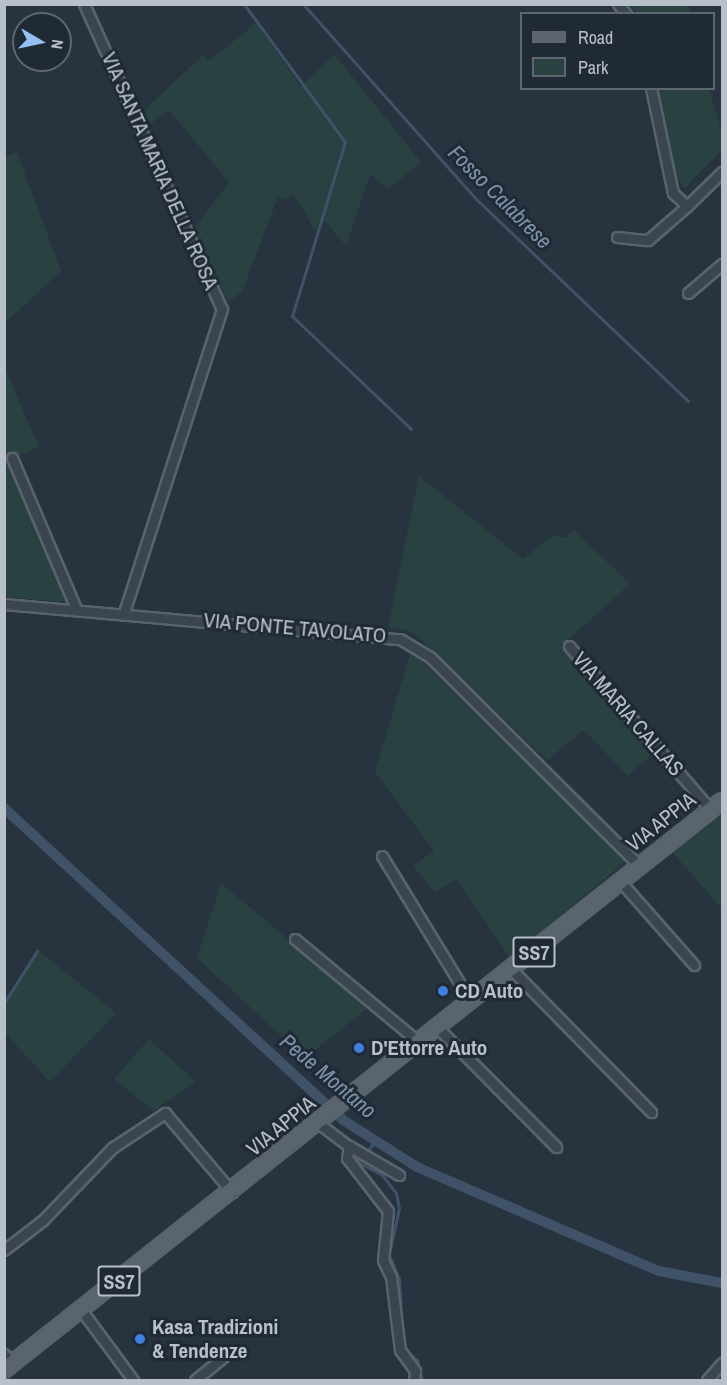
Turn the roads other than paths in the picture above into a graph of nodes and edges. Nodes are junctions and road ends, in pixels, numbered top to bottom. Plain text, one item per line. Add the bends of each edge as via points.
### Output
1 (84, 4) edge
2 (651, 90) edge
3 (723, 172) edge
4 (687, 206) junction
5 (618, 237) dead end
6 (723, 264) edge
7 (687, 293) dead end
8 (12, 458) dead end
9 (4, 604) edge
10 (76, 609) junction
11 (124, 613) junction
12 (570, 646) dead end
13 (723, 801) edge
14 (711, 810) junction
15 (382, 856) dead end
16 (639, 866) junction
17 (620, 881) junction
18 (295, 939) dead end
19 (694, 965) dead end
20 (512, 970) junction
21 (471, 1002) junction
22 (438, 1028) junction
23 (420, 1042) junction
24 (651, 1112) dead end
25 (319, 1122) junction
26 (349, 1146) junction
27 (556, 1147) dead end
28 (399, 1175) dead end
29 (232, 1192) junction
30 (4, 1250) edge
31 (82, 1311) junction
32 (223, 1357) dead end
33 (7, 1363) edge
34 (723, 1364) edge
35 (133, 1380) edge
36 (195, 1380) edge
37 (414, 1380) edge
38 (707, 1380) edge

1 - 11 street, VIA SANTA MARIA DELLA ROSA via 222,309
2 - 4 street via 666,175
3 - 4 street
4 - 5 street via 648,240
6 - 7 street
8 - 10 street
9 - 10 street, VIA PONTE TAVOLATO
10 - 11 street, VIA PONTE TAVOLATO
11 - 16 street, VIA PONTE TAVOLATO via 400,639 430,657
12 - 14 street, VIA MARIA CALLAS
13 - 14 main road, VIA APPIA / SS7
14 - 16 main road, VIA APPIA / SS7
15 - 21 street
16 - 17 main road, VIA APPIA / SS7
17 - 19 street
17 - 20 main road, VIA APPIA / SS7
18 - 23 street
20 - 21 main road, VIA APPIA / SS7
20 - 24 street
21 - 22 main road, VIA APPIA / SS7
22 - 23 main road, VIA APPIA / SS7
22 - 27 street
23 - 25 main road, VIA APPIA / SS7
25 - 26 street
25 - 29 main road, VIA APPIA / SS7
26 - 28 street
26 - 37 street via 347,1158 388,1211 383,1260 391,1277 400,1350
29 - 30 street via 165,1113 112,1149 43,1220
29 - 31 main road, VIA APPIA / SS7
31 - 33 main road, VIA APPIA / SS7
31 - 35 street
32 - 36 street
34 - 38 street

